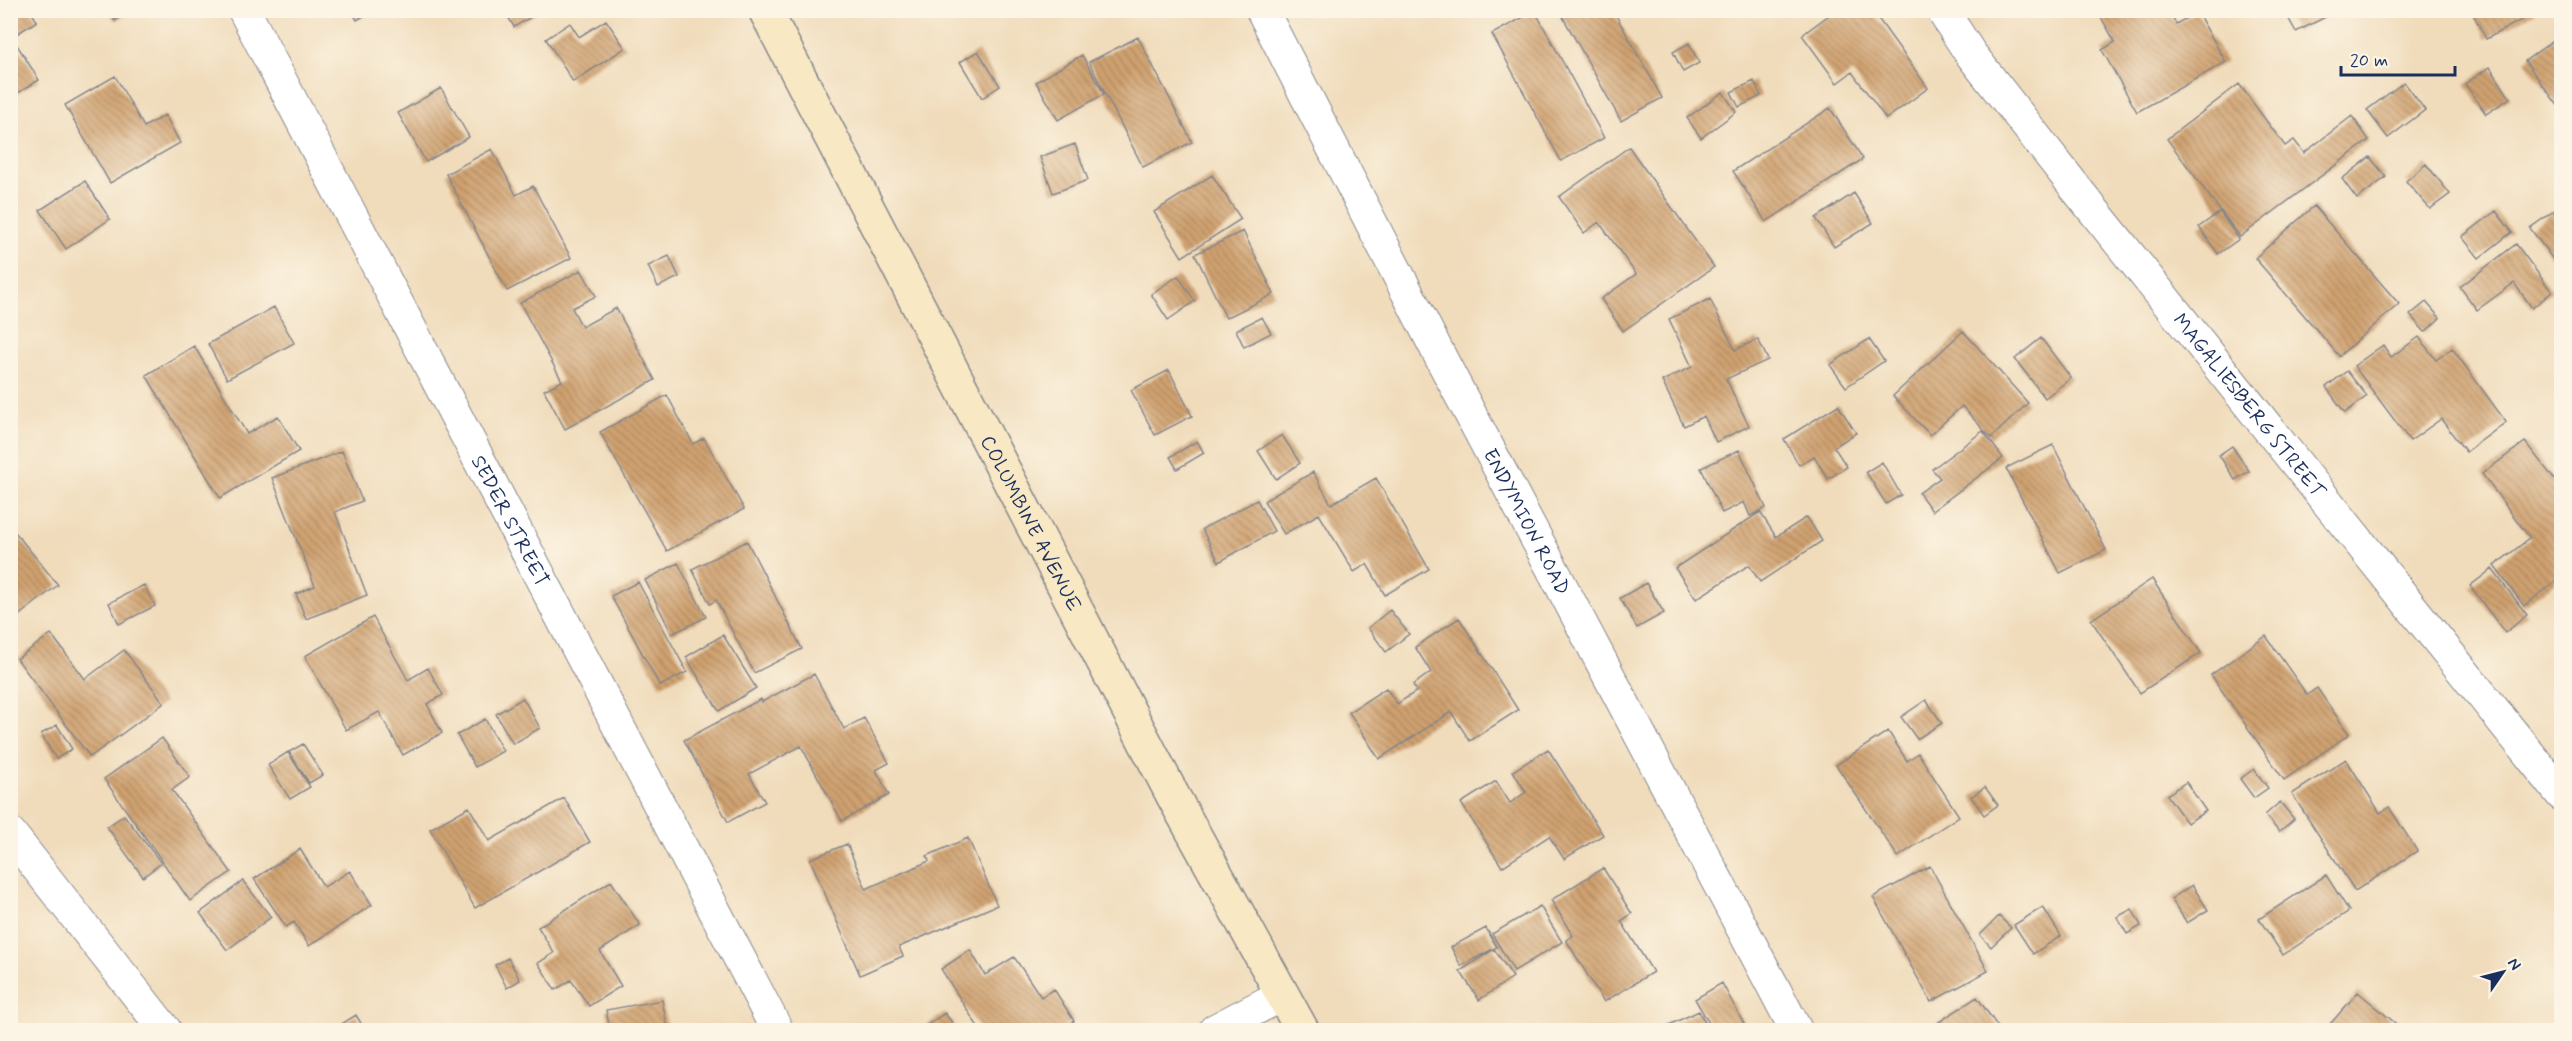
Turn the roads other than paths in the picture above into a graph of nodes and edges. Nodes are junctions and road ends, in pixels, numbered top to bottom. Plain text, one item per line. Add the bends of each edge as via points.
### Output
1 (244, 10) edge
2 (765, 10) edge
3 (1262, 10) edge
4 (1941, 10) edge
5 (2562, 795) edge
6 (10, 833) edge
7 (1282, 995) junction
8 (165, 1030) edge
9 (777, 1030) edge
10 (1215, 1030) edge
11 (1302, 1030) edge
12 (1796, 1030) edge

1 - 9 street, SEDER STREET
2 - 7 main road, COLUMBINE AVENUE via 1172,794
3 - 12 street, ENDYMION ROAD
4 - 5 street, MAGALIESBERG STREET via 1970,53
6 - 8 street
7 - 10 street
7 - 11 main road, COLUMBINE AVENUE

